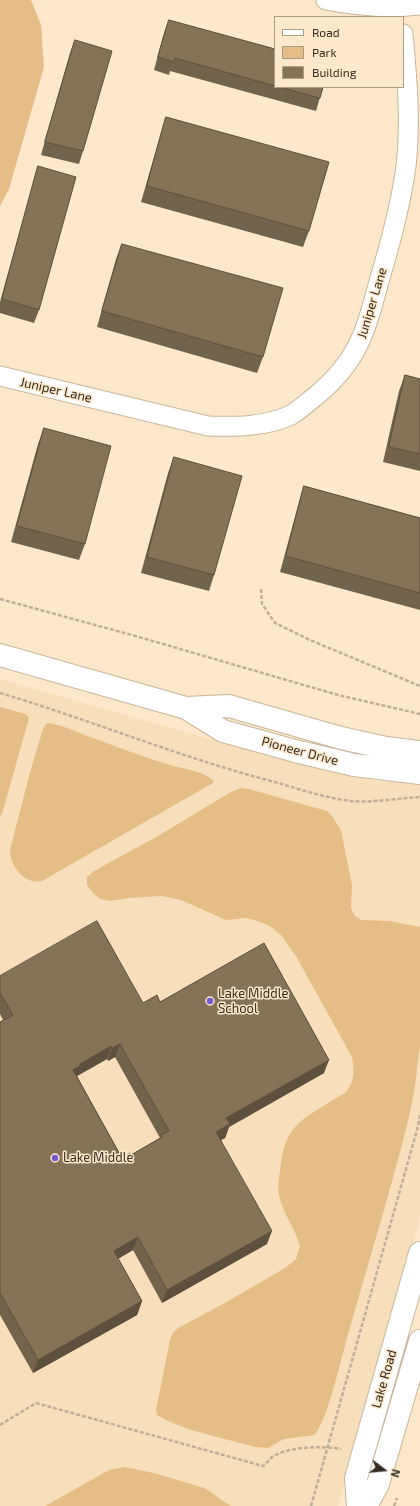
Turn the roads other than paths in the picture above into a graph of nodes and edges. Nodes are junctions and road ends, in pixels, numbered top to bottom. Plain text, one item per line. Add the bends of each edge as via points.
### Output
1 (326, 0) edge
2 (420, 5) edge
3 (401, 12) edge
4 (404, 44) edge
5 (0, 376) edge
6 (0, 655) edge
7 (186, 708) junction
8 (420, 752) edge
9 (420, 773) edge
10 (420, 1253) edge
11 (420, 1341) edge
12 (358, 1506) edge
13 (366, 1506) edge

1 - 3 street
2 - 3 street
4 - 5 street, Juniper Lane via 408,134 406,166 394,230 365,331 357,349 332,383 292,414 276,421 231,427 208,426
6 - 7 street, Pioneer Drive
7 - 8 street, Pioneer Drive via 229,706 341,738
7 - 9 street, Pioneer Drive via 223,731 354,765
10 - 12 street, Lake Road via 356,1478
11 - 13 street, Lake Road via 378,1484

